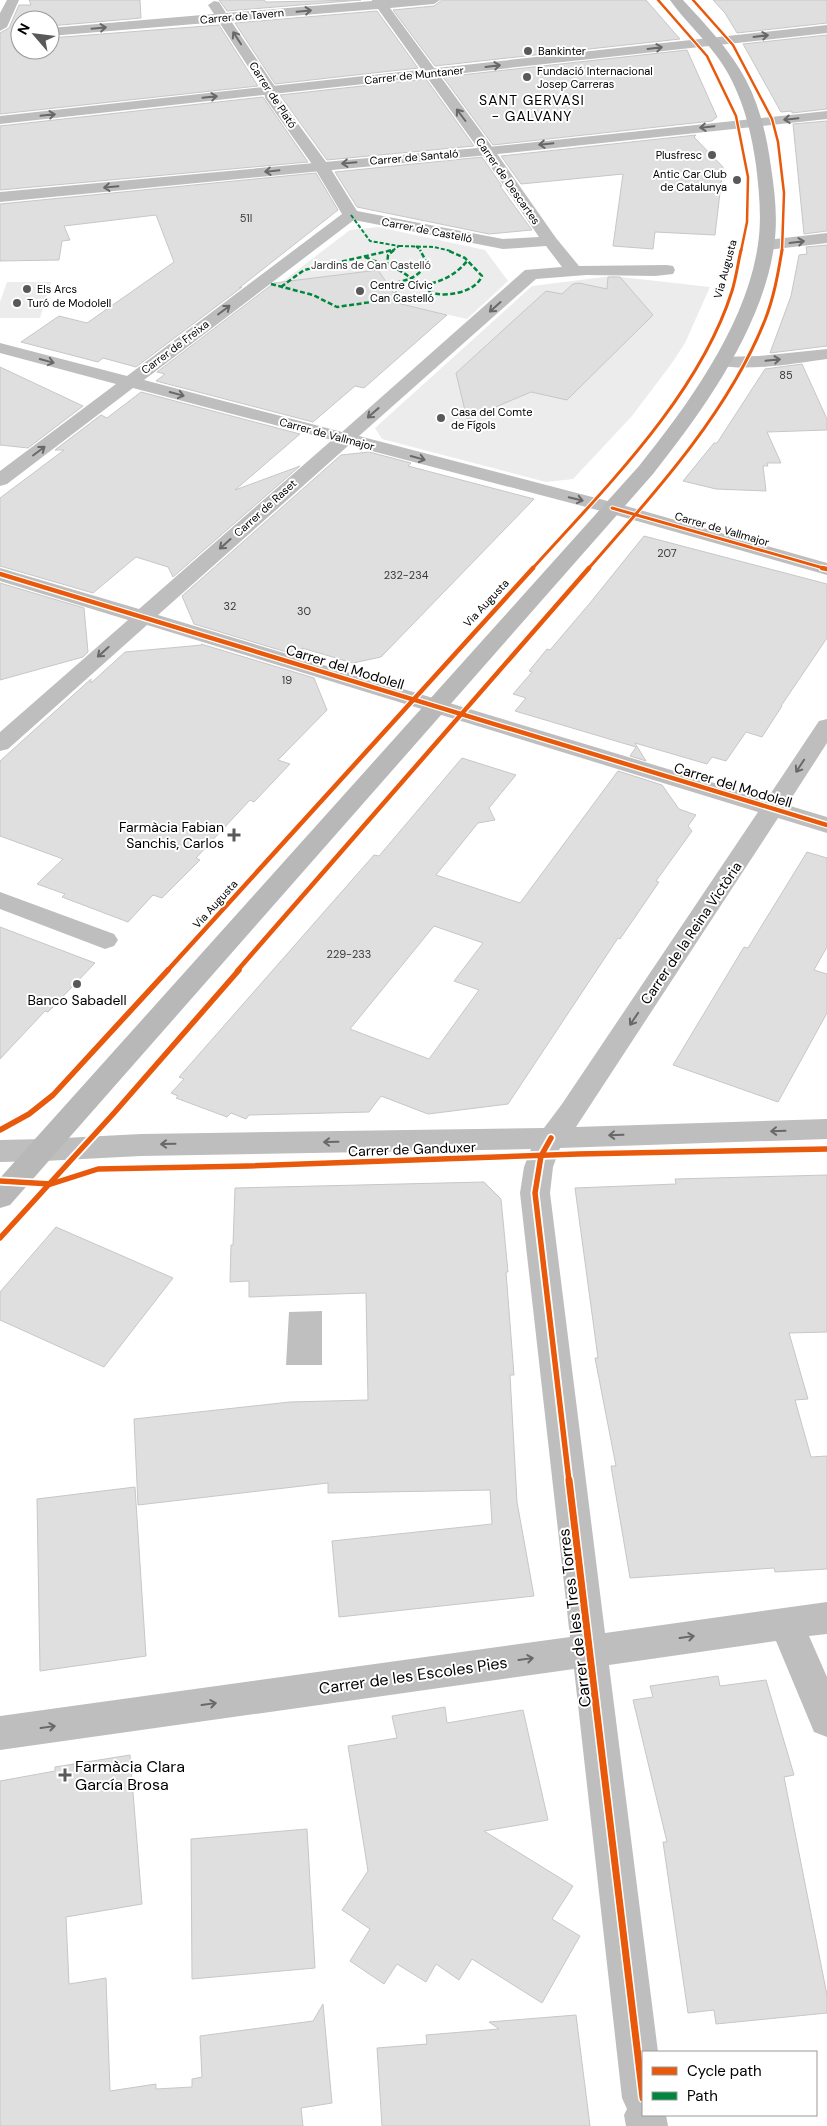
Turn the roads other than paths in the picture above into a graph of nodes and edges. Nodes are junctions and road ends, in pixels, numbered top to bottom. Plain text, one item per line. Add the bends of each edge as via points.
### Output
1 (14, 0) edge
2 (211, 0) edge
3 (434, 0) edge
4 (676, 0) edge
5 (379, 2) edge
6 (224, 18) junction
7 (827, 29) edge
8 (60, 31) edge
9 (4, 33) edge
10 (713, 42) junction
11 (430, 73) junction
12 (270, 91) junction
13 (827, 115) edge
14 (0, 120) edge
15 (756, 122) junction
16 (488, 150) junction
17 (321, 166) junction
18 (0, 198) edge
19 (351, 215) junction
20 (827, 238) edge
21 (550, 241) junction
22 (767, 245) junction
23 (517, 259) junction
24 (667, 270) dead end
25 (574, 271) junction
26 (0, 348) edge
27 (827, 354) edge
28 (724, 361) junction
29 (130, 382) junction
30 (344, 438) junction
31 (0, 480) edge
32 (612, 508) junction
33 (827, 569) edge
34 (0, 574) edge
35 (142, 617) junction
36 (435, 707) junction
37 (827, 726) edge
38 (0, 744) edge
39 (772, 808) junction
40 (827, 825) edge
41 (0, 900) edge
42 (104, 940) dead end
43 (827, 1129) edge
44 (551, 1138) junction
45 (44, 1150) junction
46 (0, 1151) edge
47 (0, 1197) edge
48 (827, 1618) edge
49 (786, 1623) junction
50 (591, 1650) junction
51 (827, 1720) edge
52 (0, 1733) edge
53 (642, 2089) edge

1 - 9 street
2 - 6 street, Carrer de Plató
3 - 5 street, Carrer de Tavern
4 - 10 main road
6 -> 5 street, Carrer de Tavern
5 - 11 street, Carrer de Descartes
8 -> 6 street, Carrer de Tavern
12 -> 6 street, Carrer de Plató
10 -> 7 street, Carrer de Muntaner
11 -> 10 street, Carrer de Muntaner
10 - 15 main road via 738,80
11 - 12 street, Carrer de Muntaner
16 -> 11 street, Carrer de Descartes
14 -> 12 street, Carrer de Muntaner
12 - 17 street, Carrer de Plató
13 -> 15 street, Carrer de Santaló
15 -> 16 street, Carrer de Santaló
15 - 22 main road via 766,183
16 -> 17 street, Carrer de Santaló
16 - 21 street, Carrer de Descartes
17 -> 18 street, Carrer de Santaló
17 - 19 street, Carrer de Plató
19 - 23 street, Carrer de Castelló
29 -> 19 street, Carrer de Freixa
22 -> 20 street
21 - 23 street
21 - 25 street, Carrer de Descartes
22 - 28 main road via 744,318
23 - 25 street
23 -> 30 street, Carrer de Raset
24 - 25 street
26 -> 29 street, Carrer de Vallmajor
28 -> 27 street
28 - 32 main road via 678,431
29 -> 30 street, Carrer de Vallmajor
31 -> 29 street, Carrer de Freixa
30 -> 32 street, Carrer de Vallmajor
30 -> 35 street, Carrer de Raset
32 - 33 street, Carrer de Vallmajor
32 - 36 main road
34 - 35 street, Carrer del Modolell
35 - 36 street, Carrer del Modolell
35 -> 38 street, Carrer de Raset
36 - 39 street, Carrer del Modolell
36 - 45 main road
37 -> 39 street, Carrer de la Reina Victòria
39 - 40 street, Carrer del Modolell
39 -> 44 street, Carrer de la Reina Victòria
41 - 42 street
43 -> 44 street, Carrer de Ganduxer
44 -> 45 street, Carrer de Ganduxer via 141,1145
44 - 50 street, Carrer de les Tres Torres via 541,1156 535,1193
45 - 46 street, Carrer de Ganduxer
45 - 47 main road
48 - 49 street, Carrer de les Escoles Pies
50 -> 49 street, Carrer de les Escoles Pies
49 - 51 street
52 -> 50 street, Carrer de les Escoles Pies
50 - 53 street, Carrer de les Tres Torres

